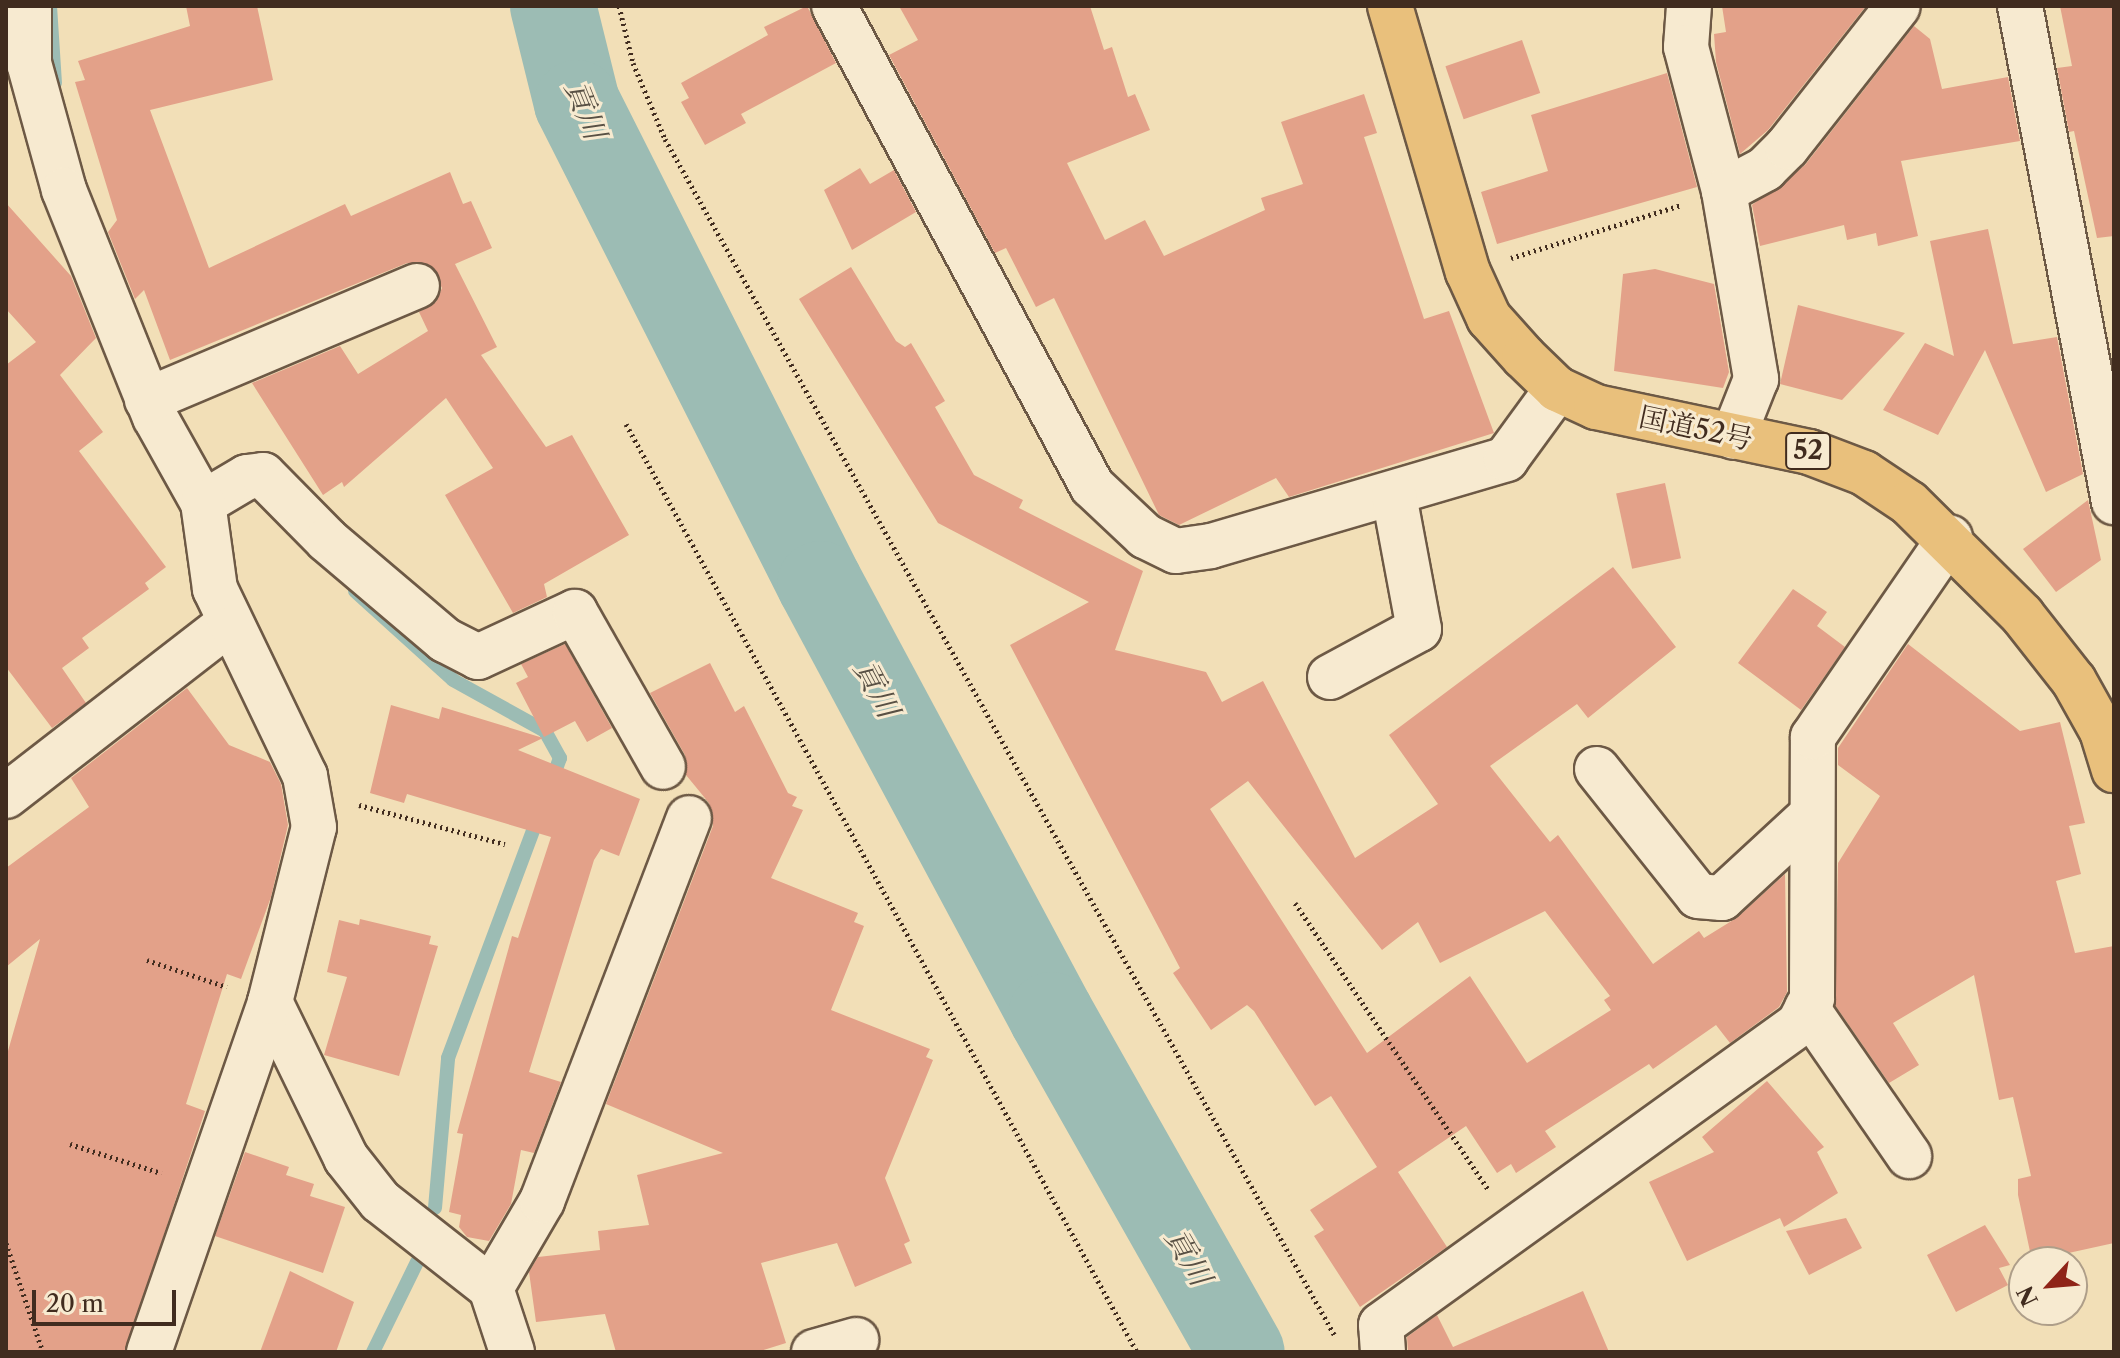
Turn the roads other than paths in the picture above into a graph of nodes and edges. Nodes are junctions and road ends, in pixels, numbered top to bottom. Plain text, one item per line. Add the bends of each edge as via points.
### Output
1 (29, 6) edge
2 (834, 6) edge
3 (1390, 6) edge
4 (1689, 6) edge
5 (1898, 6) edge
6 (2020, 6) edge
7 (1724, 191) junction
8 (417, 286) dead end
9 (1557, 389) junction
10 (159, 395) junction
11 (1733, 437) junction
12 (225, 490) junction
13 (1394, 496) junction
14 (2114, 502) edge
15 (1950, 538) junction
16 (228, 624) junction
17 (1330, 677) dead end
18 (2112, 755) edge
19 (663, 767) dead end
20 (1597, 769) dead end
21 (6, 796) edge
22 (1812, 815) junction
23 (689, 818) dead end
24 (270, 1002) junction
25 (1807, 1008) junction
26 (1909, 1156) dead end
27 (491, 1288) junction
28 (856, 1340) dead end
29 (149, 1352) edge
30 (512, 1352) edge
31 (814, 1352) edge
32 (1383, 1352) edge

1 - 10 street via 29,63 64,190
2 - 13 street via 1092,486 1145,536 1176,551 1211,546
3 - 9 highway, 国道52号 / 52 via 1468,272 1489,318
4 - 7 street via 1686,47
5 - 7 street via 1787,147 1765,169
6 - 14 street
7 - 11 street via 1756,379
8 - 10 street
9 - 11 highway, 国道52号 / 52 via 1596,407
9 - 13 street via 1506,459
10 - 12 street
11 - 15 highway, 国道52号 / 52 via 1809,452 1864,473
12 - 16 street via 215,589
12 - 19 street via 263,475 327,540 445,640 478,657 575,612
13 - 17 street via 1419,629
15 - 18 highway, 国道52号 / 52 via 2074,681
15 - 22 street via 1813,737
16 - 21 street
16 - 24 street via 308,792 314,827
20 - 22 street via 1698,896 1722,898
22 - 25 street via 1812,998
23 - 27 street via 542,1201
24 - 27 street via 346,1158 380,1201
24 - 29 street
25 - 26 street
25 - 32 street via 1799,1024 1381,1325
27 - 30 street
28 - 31 street

